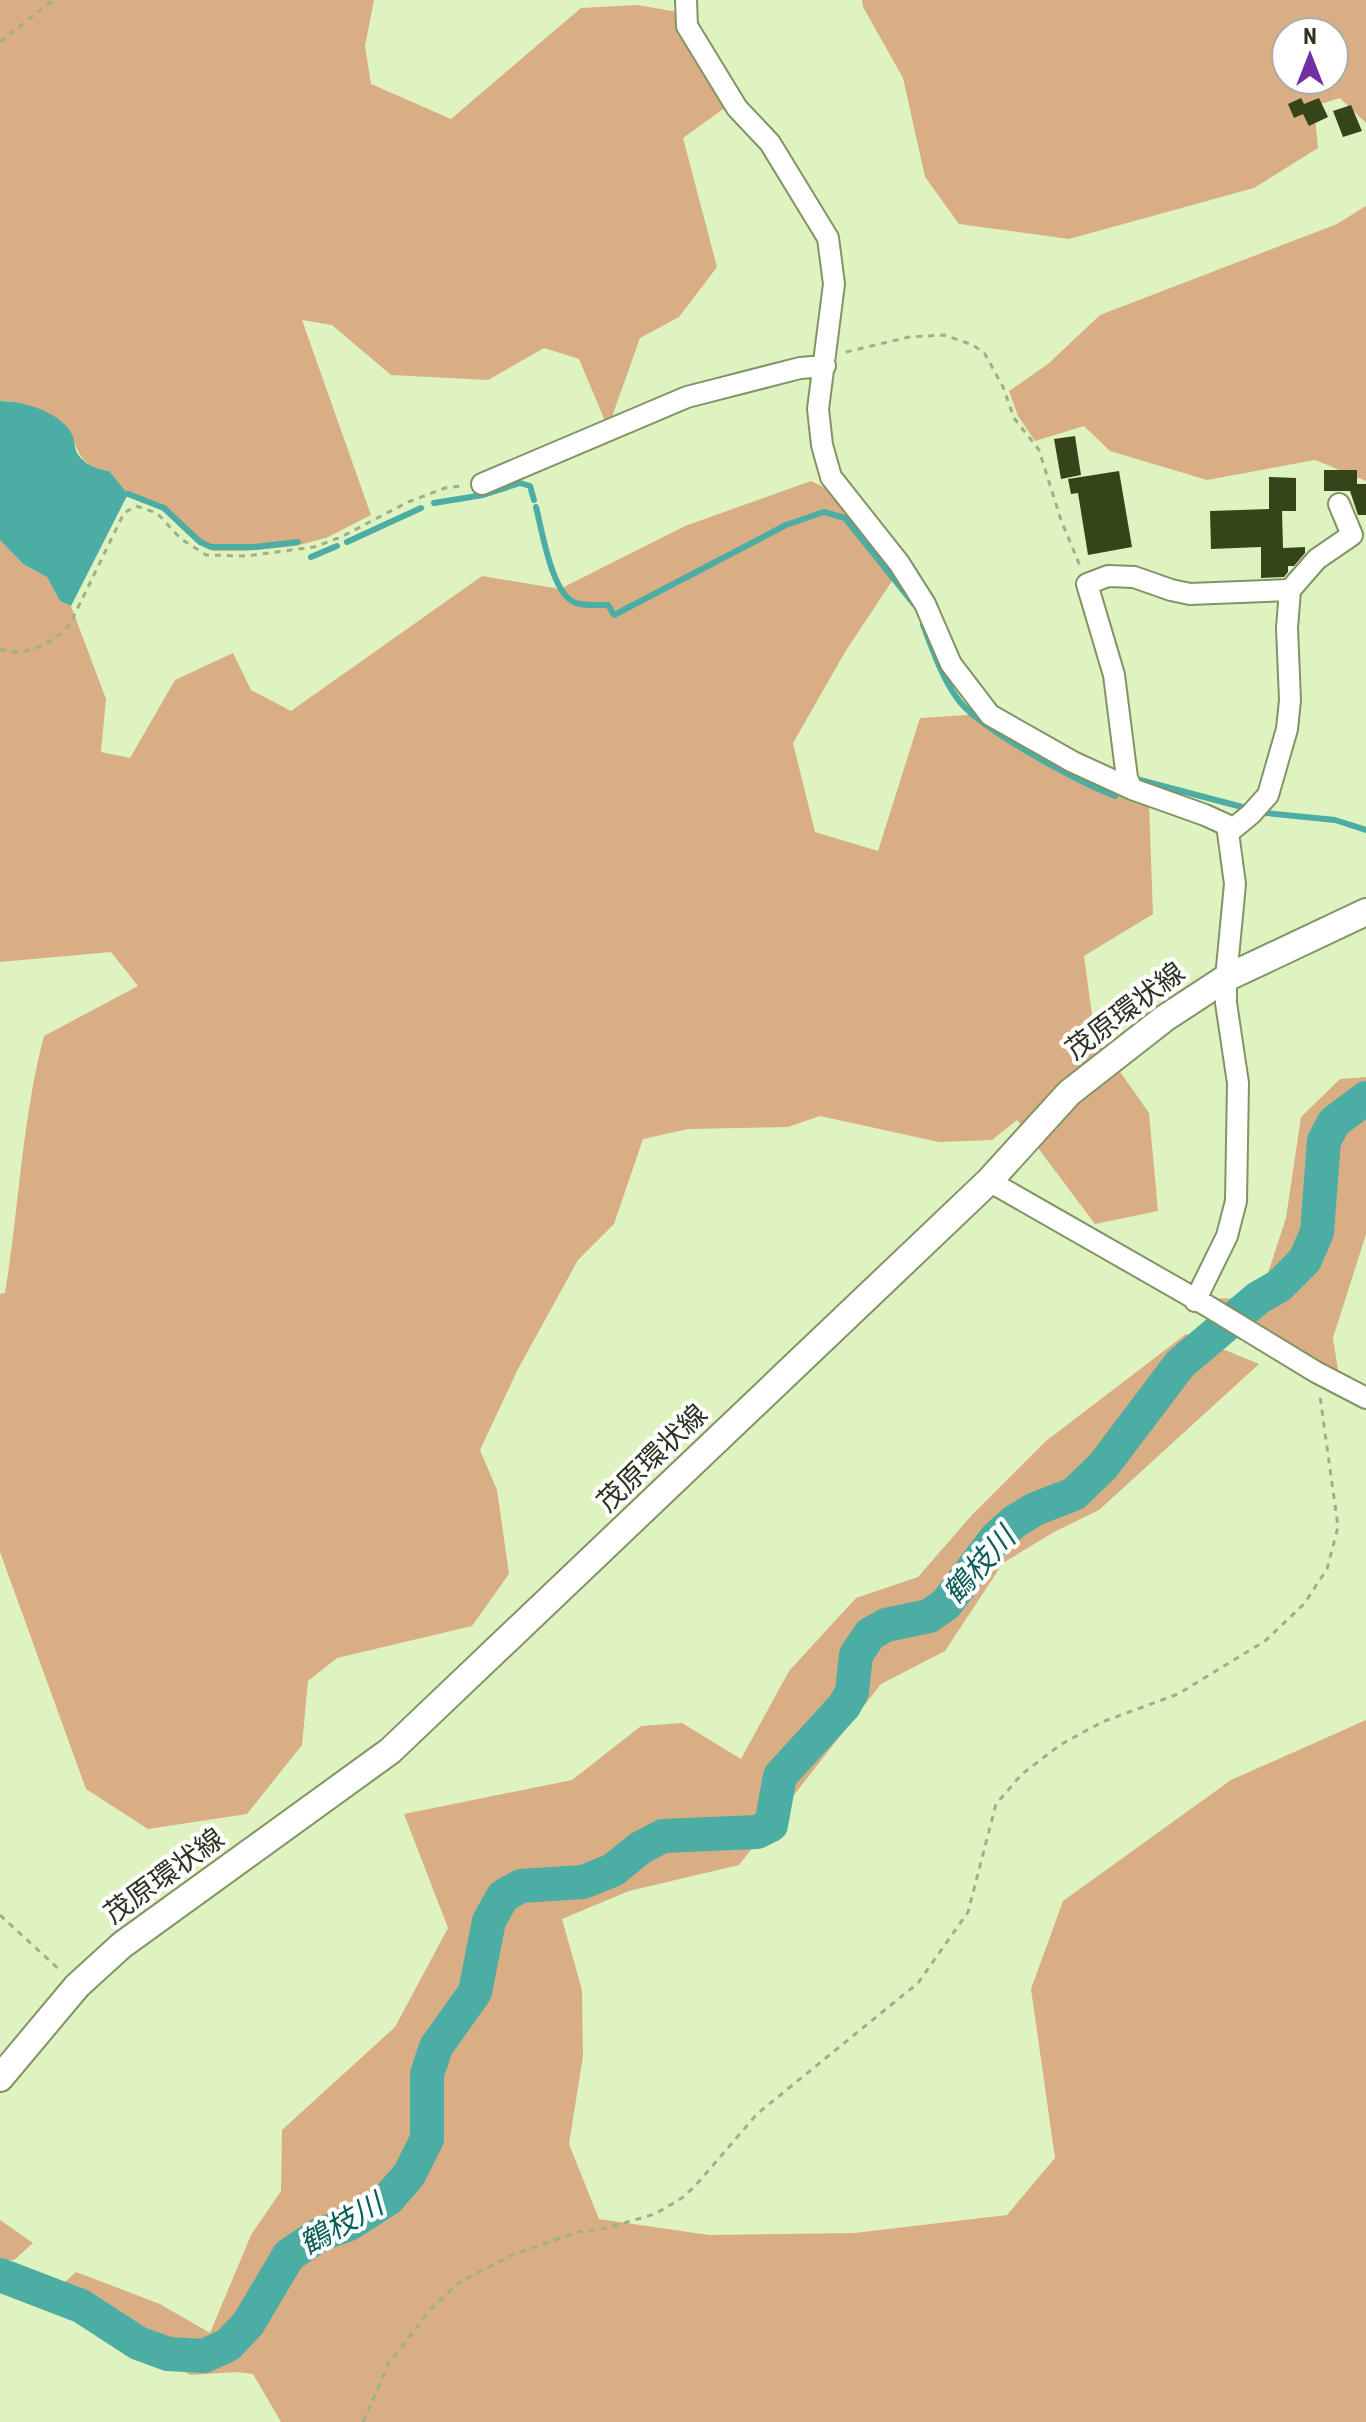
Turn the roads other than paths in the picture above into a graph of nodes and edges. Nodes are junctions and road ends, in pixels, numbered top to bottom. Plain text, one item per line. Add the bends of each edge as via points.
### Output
1 (686, 0) edge
2 (826, 359) junction
3 (482, 484) road end
4 (1339, 504) dead end
5 (1290, 590) junction
6 (1132, 789) junction
7 (1228, 833) junction
8 (1366, 912) edge
9 (1226, 978) junction
10 (989, 1181) junction
11 (1200, 1303) junction
12 (1366, 1398) edge
13 (0, 2078) edge

1 - 2 street via 687,26 737,108 770,143 828,238 834,284
2 - 3 street via 687,397
2 - 6 street via 818,409 831,477 899,563 925,604 951,664 990,715
4 - 5 street via 1352,535 1317,559
5 - 6 street via 1190,594 1134,577 1108,576 1087,584 1114,675
5 - 7 street via 1287,729 1268,795
6 - 7 street via 1227,825
7 - 9 street via 1235,884
8 - 9 main road, 茂原環状線
9 - 10 main road, 茂原環状線 via 1069,1093
9 - 11 street via 1238,1083 1236,1201
10 - 11 street
10 - 13 main road, 茂原環状線 via 390,1751 122,1945 77,1986
11 - 12 street

